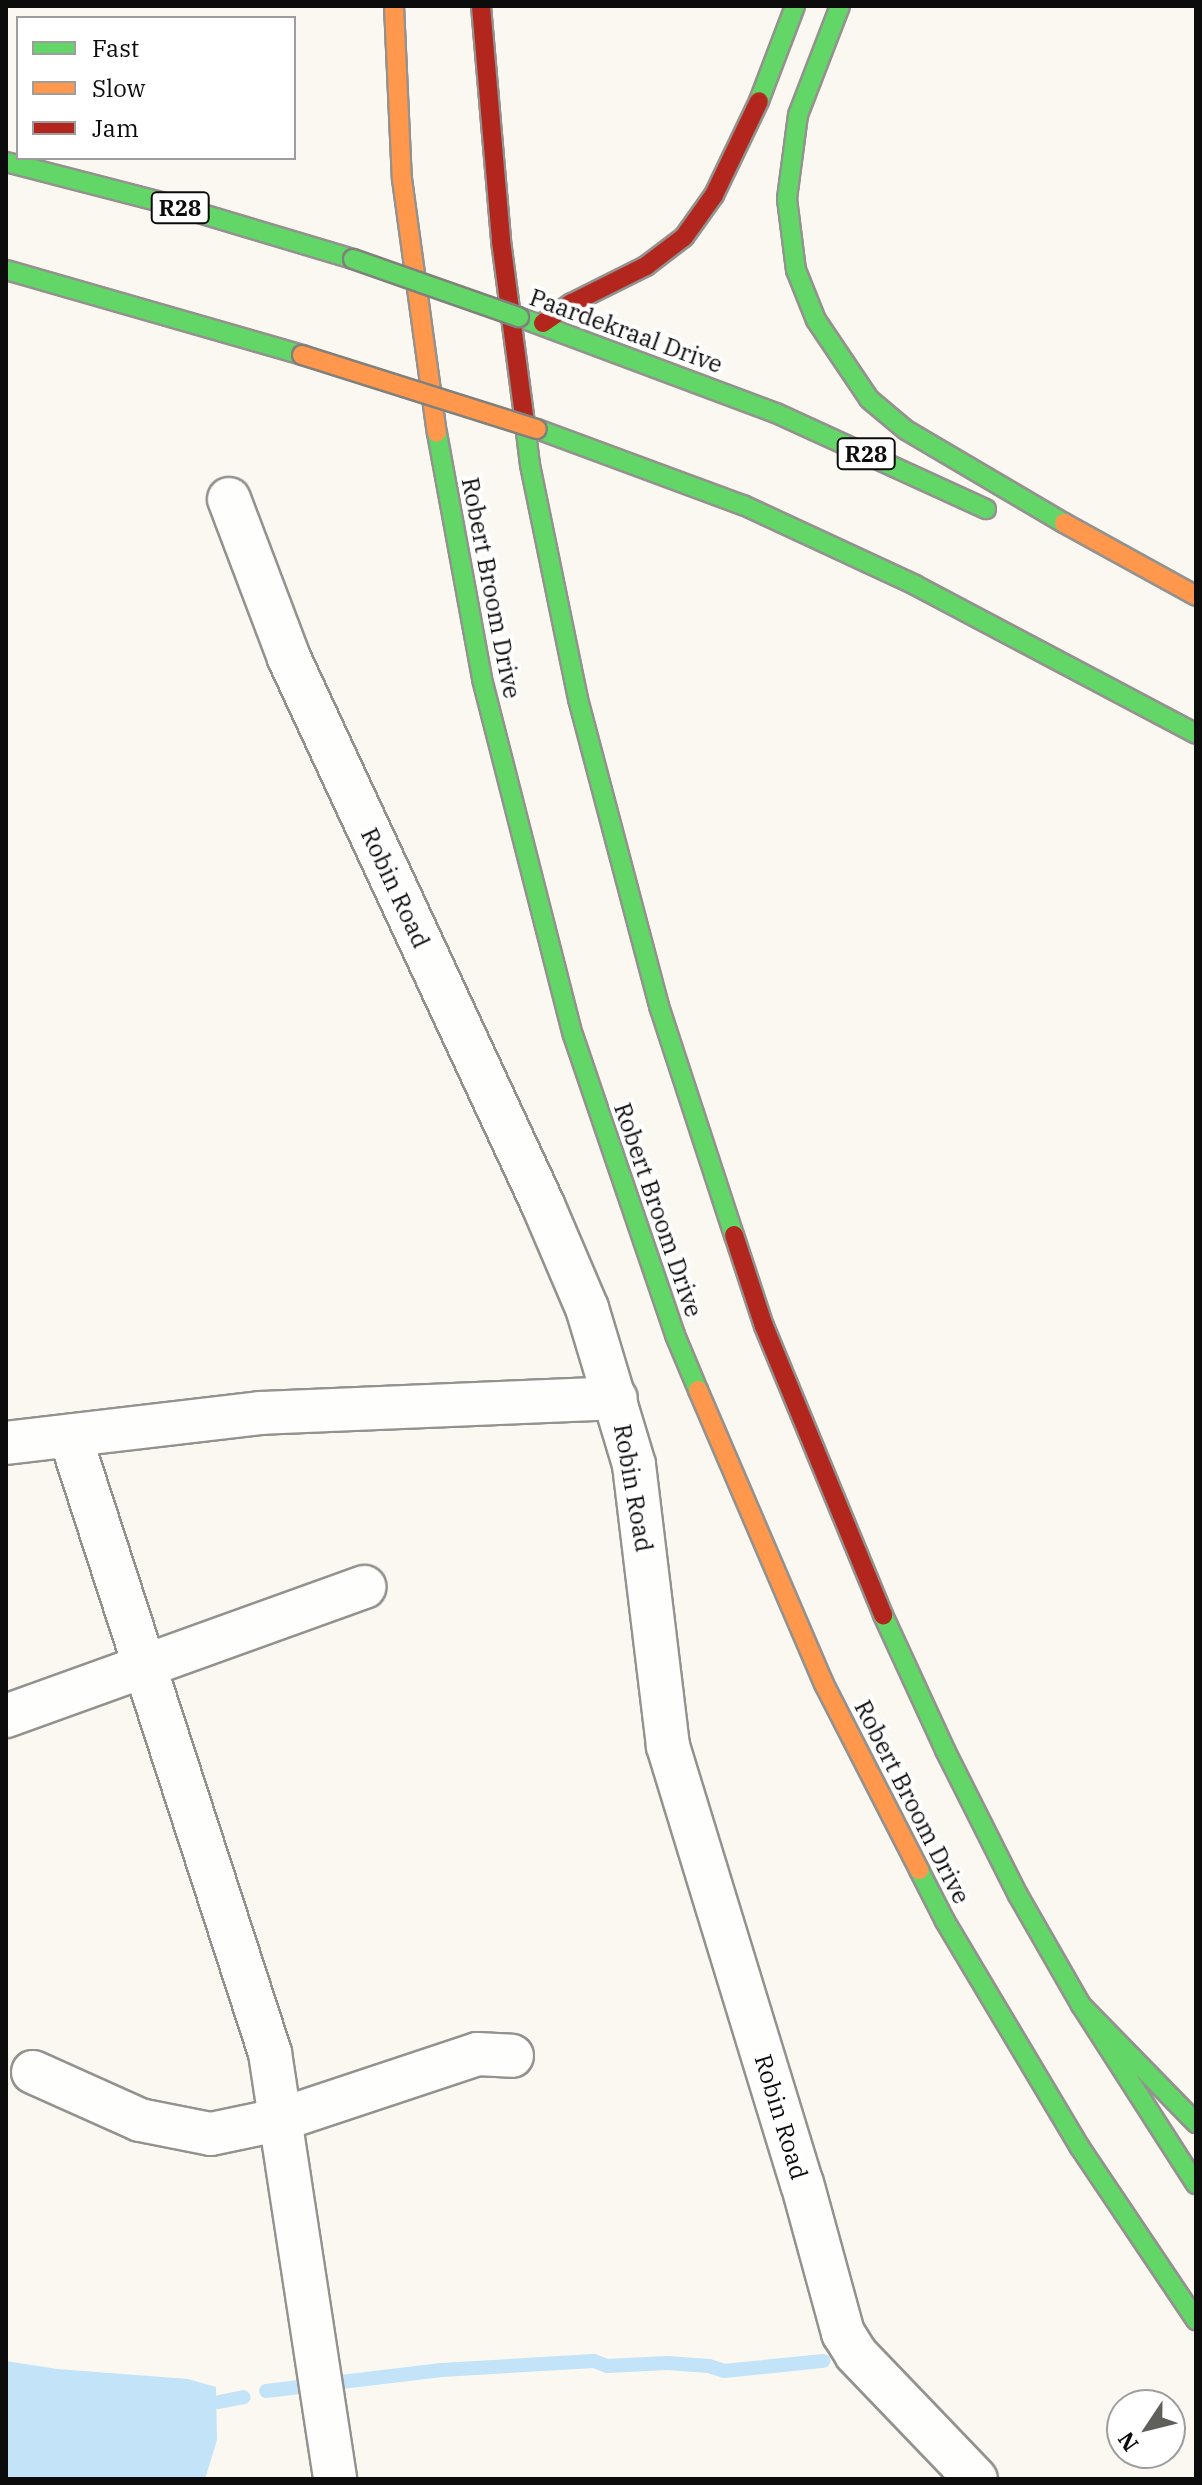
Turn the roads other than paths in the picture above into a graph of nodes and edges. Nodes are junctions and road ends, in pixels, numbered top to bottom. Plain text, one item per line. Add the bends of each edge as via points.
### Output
1 (394, 6) edge
2 (481, 6) edge
3 (795, 6) edge
4 (840, 6) edge
5 (6, 162) edge
6 (6, 270) edge
7 (543, 323) junction
8 (229, 499) dead end
9 (999, 516) dead end
10 (1196, 596) edge
11 (1196, 734) edge
12 (616, 1398) junction
13 (70, 1436) junction
14 (6, 1443) edge
15 (364, 1587) dead end
16 (146, 1668) junction
17 (6, 1716) edge
18 (1081, 2005) junction
19 (512, 2056) dead end
20 (33, 2072) dead end
21 (282, 2119) junction
22 (1196, 2123) edge
23 (1196, 2184) edge
24 (1196, 2320) edge
25 (335, 2479) edge
26 (976, 2479) edge

1 - 24 street, Robert Broom Drive via 402,179 439,450 482,679 573,1035 675,1335 824,1684 945,1921 1079,2146
2 - 18 street via 501,241 530,465 578,699 659,1006 764,1326 863,1571 951,1763
3 - 7 street via 752,120 714,195 684,237 646,266
4 - 10 street via 798,115 787,199 796,270 823,334 869,399 906,430
5 - 7 street, Paardekraal Drive / R28, bridge via 353,259
6 - 11 street, bridge via 537,429 743,505 915,585
7 - 9 street, Paardekraal Drive / R28 via 776,413
8 - 12 street, Robin Road via 289,658 543,1205 587,1308
12 - 13 street via 260,1413
12 - 26 street, Robin Road via 634,1465 668,1746 843,2333 856,2354
13 - 14 street
13 - 16 street
15 - 16 street
16 - 17 street
16 - 21 street via 270,2053
18 - 22 street
18 - 23 street
19 - 21 street via 477,2054
20 - 21 street via 140,2120 211,2134
21 - 25 street

